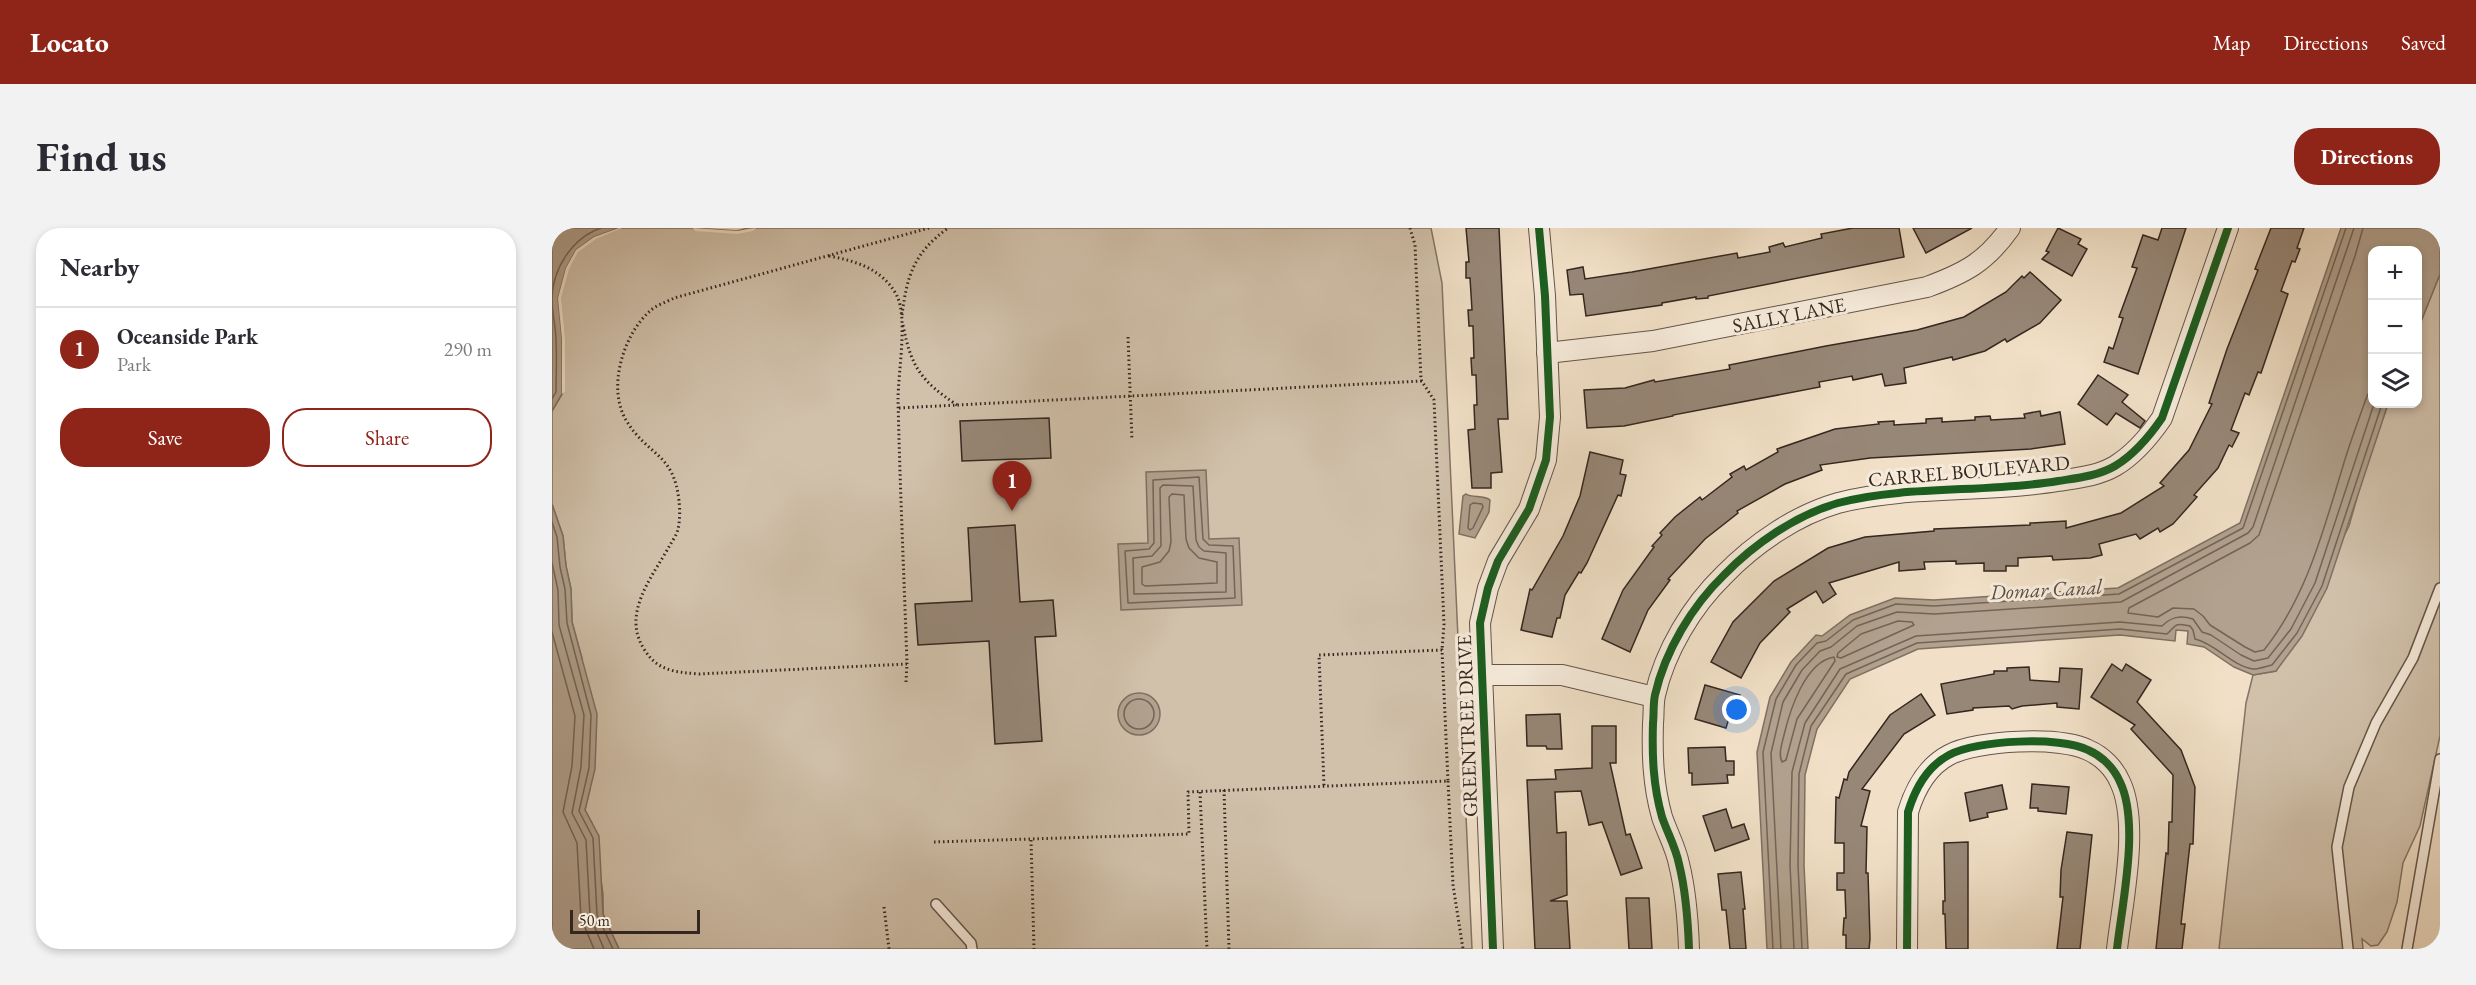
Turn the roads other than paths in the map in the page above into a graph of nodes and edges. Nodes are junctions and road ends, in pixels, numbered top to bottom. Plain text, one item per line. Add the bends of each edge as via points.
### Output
1 (1539, 228) edge
2 (2010, 228) edge
3 (2228, 228) edge
4 (1547, 353) junction
5 (2440, 588) edge
6 (1484, 675) junction
7 (1654, 696) junction
8 (2440, 759) edge
9 (936, 904) dead end
10 (972, 949) edge
11 (1493, 949) edge
12 (1689, 949) edge
13 (1907, 949) edge
14 (2117, 949) edge
15 (2348, 949) edge
16 (2407, 949) edge

1 - 4 street, GREENTREE DRIVE
2 - 4 street, SALLY LANE via 1995,249 1978,263 1927,288 1653,341
3 - 7 street, CARREL BOULEVARD via 2162,418 2143,445 2126,459 2092,475 2028,486 1872,496 1836,504 1791,523 1740,558 1713,585 1671,651
4 - 6 street, GREENTREE DRIVE via 1550,417 1546,460 1529,509 1498,561 1488,588 1480,623
5 - 15 lane via 2413,658 2376,723 2349,787 2337,847
6 - 7 street via 1562,675
6 - 11 street, GREENTREE DRIVE
7 - 12 street, CARREL BOULEVARD via 1652,765 1663,817 1679,862
8 - 16 lane
9 - 10 lane via 972,943
13 - 14 street via 1908,812 1914,791 1948,755 1969,747 2046,742 2068,743 2104,760 2127,800 2130,831

